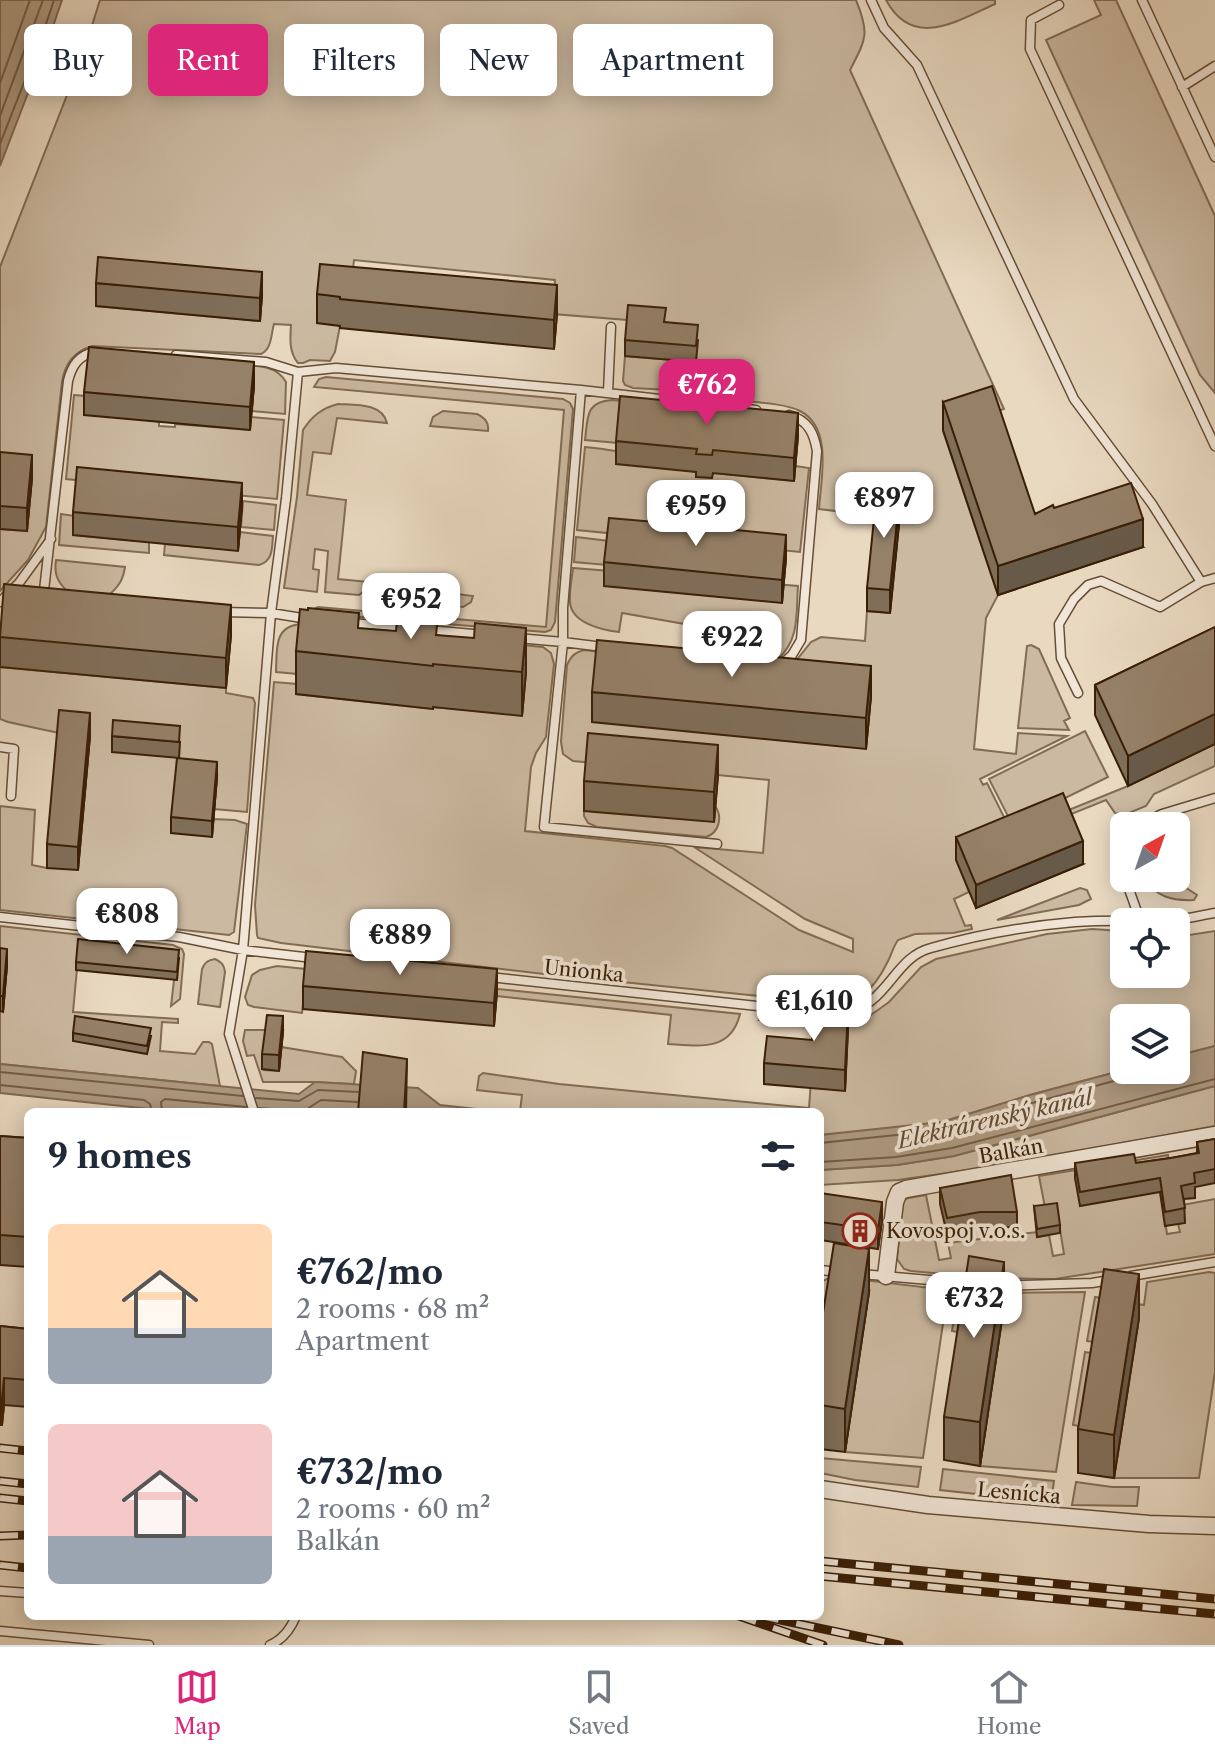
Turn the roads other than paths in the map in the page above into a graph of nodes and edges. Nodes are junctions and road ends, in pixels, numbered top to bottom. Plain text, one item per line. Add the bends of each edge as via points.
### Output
1 (871, 0) edge
2 (1142, 0) edge
3 (1059, 5) dead end
4 (1215, 66) edge
5 (1182, 87) junction
6 (1215, 157) edge
7 (611, 327) dead end
8 (102, 351) edge
9 (174, 355) edge
10 (298, 372) junction
11 (581, 390) junction
12 (608, 392) junction
13 (759, 410) edge
14 (774, 412) edge
15 (1215, 446) edge
16 (51, 538) junction
17 (1215, 578) edge
18 (1201, 582) junction
19 (1, 600) edge
20 (16, 600) edge
21 (30, 600) edge
22 (43, 600) junction
23 (59, 602) edge
24 (213, 611) edge
25 (271, 613) junction
26 (314, 619) edge
27 (345, 622) edge
28 (407, 628) edge
29 (423, 629) edge
30 (563, 642) junction
31 (609, 648) edge
32 (774, 668) edge
33 (1078, 693) dead end
34 (0, 747) edge
35 (11, 796) dead end
36 (1215, 798) edge
37 (1169, 812) edge
38 (717, 844) dead end
39 (1215, 913) edge
40 (0, 917) edge
41 (1190, 917) edge
42 (1110, 921) edge
43 (243, 950) junction
44 (316, 959) edge
45 (474, 975) edge
46 (253, 1108) edge
47 (1215, 1135) edge
48 (1215, 1262) edge
49 (824, 1270) edge
50 (886, 1276) junction
51 (980, 1284) edge
52 (992, 1286) edge
53 (824, 1490) edge
54 (1215, 1526) edge
55 (0, 1591) edge
56 (24, 1593) edge
57 (294, 1620) edge
58 (0, 1631) edge
59 (275, 1644) edge
60 (149, 1645) edge

1 - 18 lane via 884,28 917,65 1074,399 1152,504
2 - 5 lane
3 - 15 lane via 1031,20 1030,49
4 - 5 lane
5 - 6 lane
7 - 12 lane
8 - 16 lane via 79,358 71,369
9 - 10 lane via 266,362
10 - 11 lane via 336,368
10 - 25 lane
11 - 12 lane
11 - 30 lane
12 - 13 lane
14 - 32 lane via 808,425 817,451 801,640
16 - 19 lane
16 - 22 lane
17 - 18 lane
18 - 33 lane via 1160,607 1101,581 1088,585 1059,624 1061,658
19 - 20 lane
21 - 22 lane
22 - 23 lane
24 - 25 lane
25 - 26 lane
25 - 43 lane
27 - 28 lane
29 - 30 lane
30 - 31 lane
30 - 38 lane via 544,827
34 - 35 lane via 14,749
36 - 37 lane
39 - 41 lane, Unionka
40 - 43 lane via 179,937
42 - 45 lane, Unionka via 1003,932 928,948 914,955 864,1007 837,1014
43 - 44 lane
43 - 46 lane via 229,1034
47 - 50 street, Balkán via 906,1189 895,1202
48 - 52 lane via 1092,1283
49 - 50 lane
50 - 51 lane
53 - 54 street, Lesnícka via 928,1505
55 - 56 lane
57 - 59 lane
58 - 60 lane

